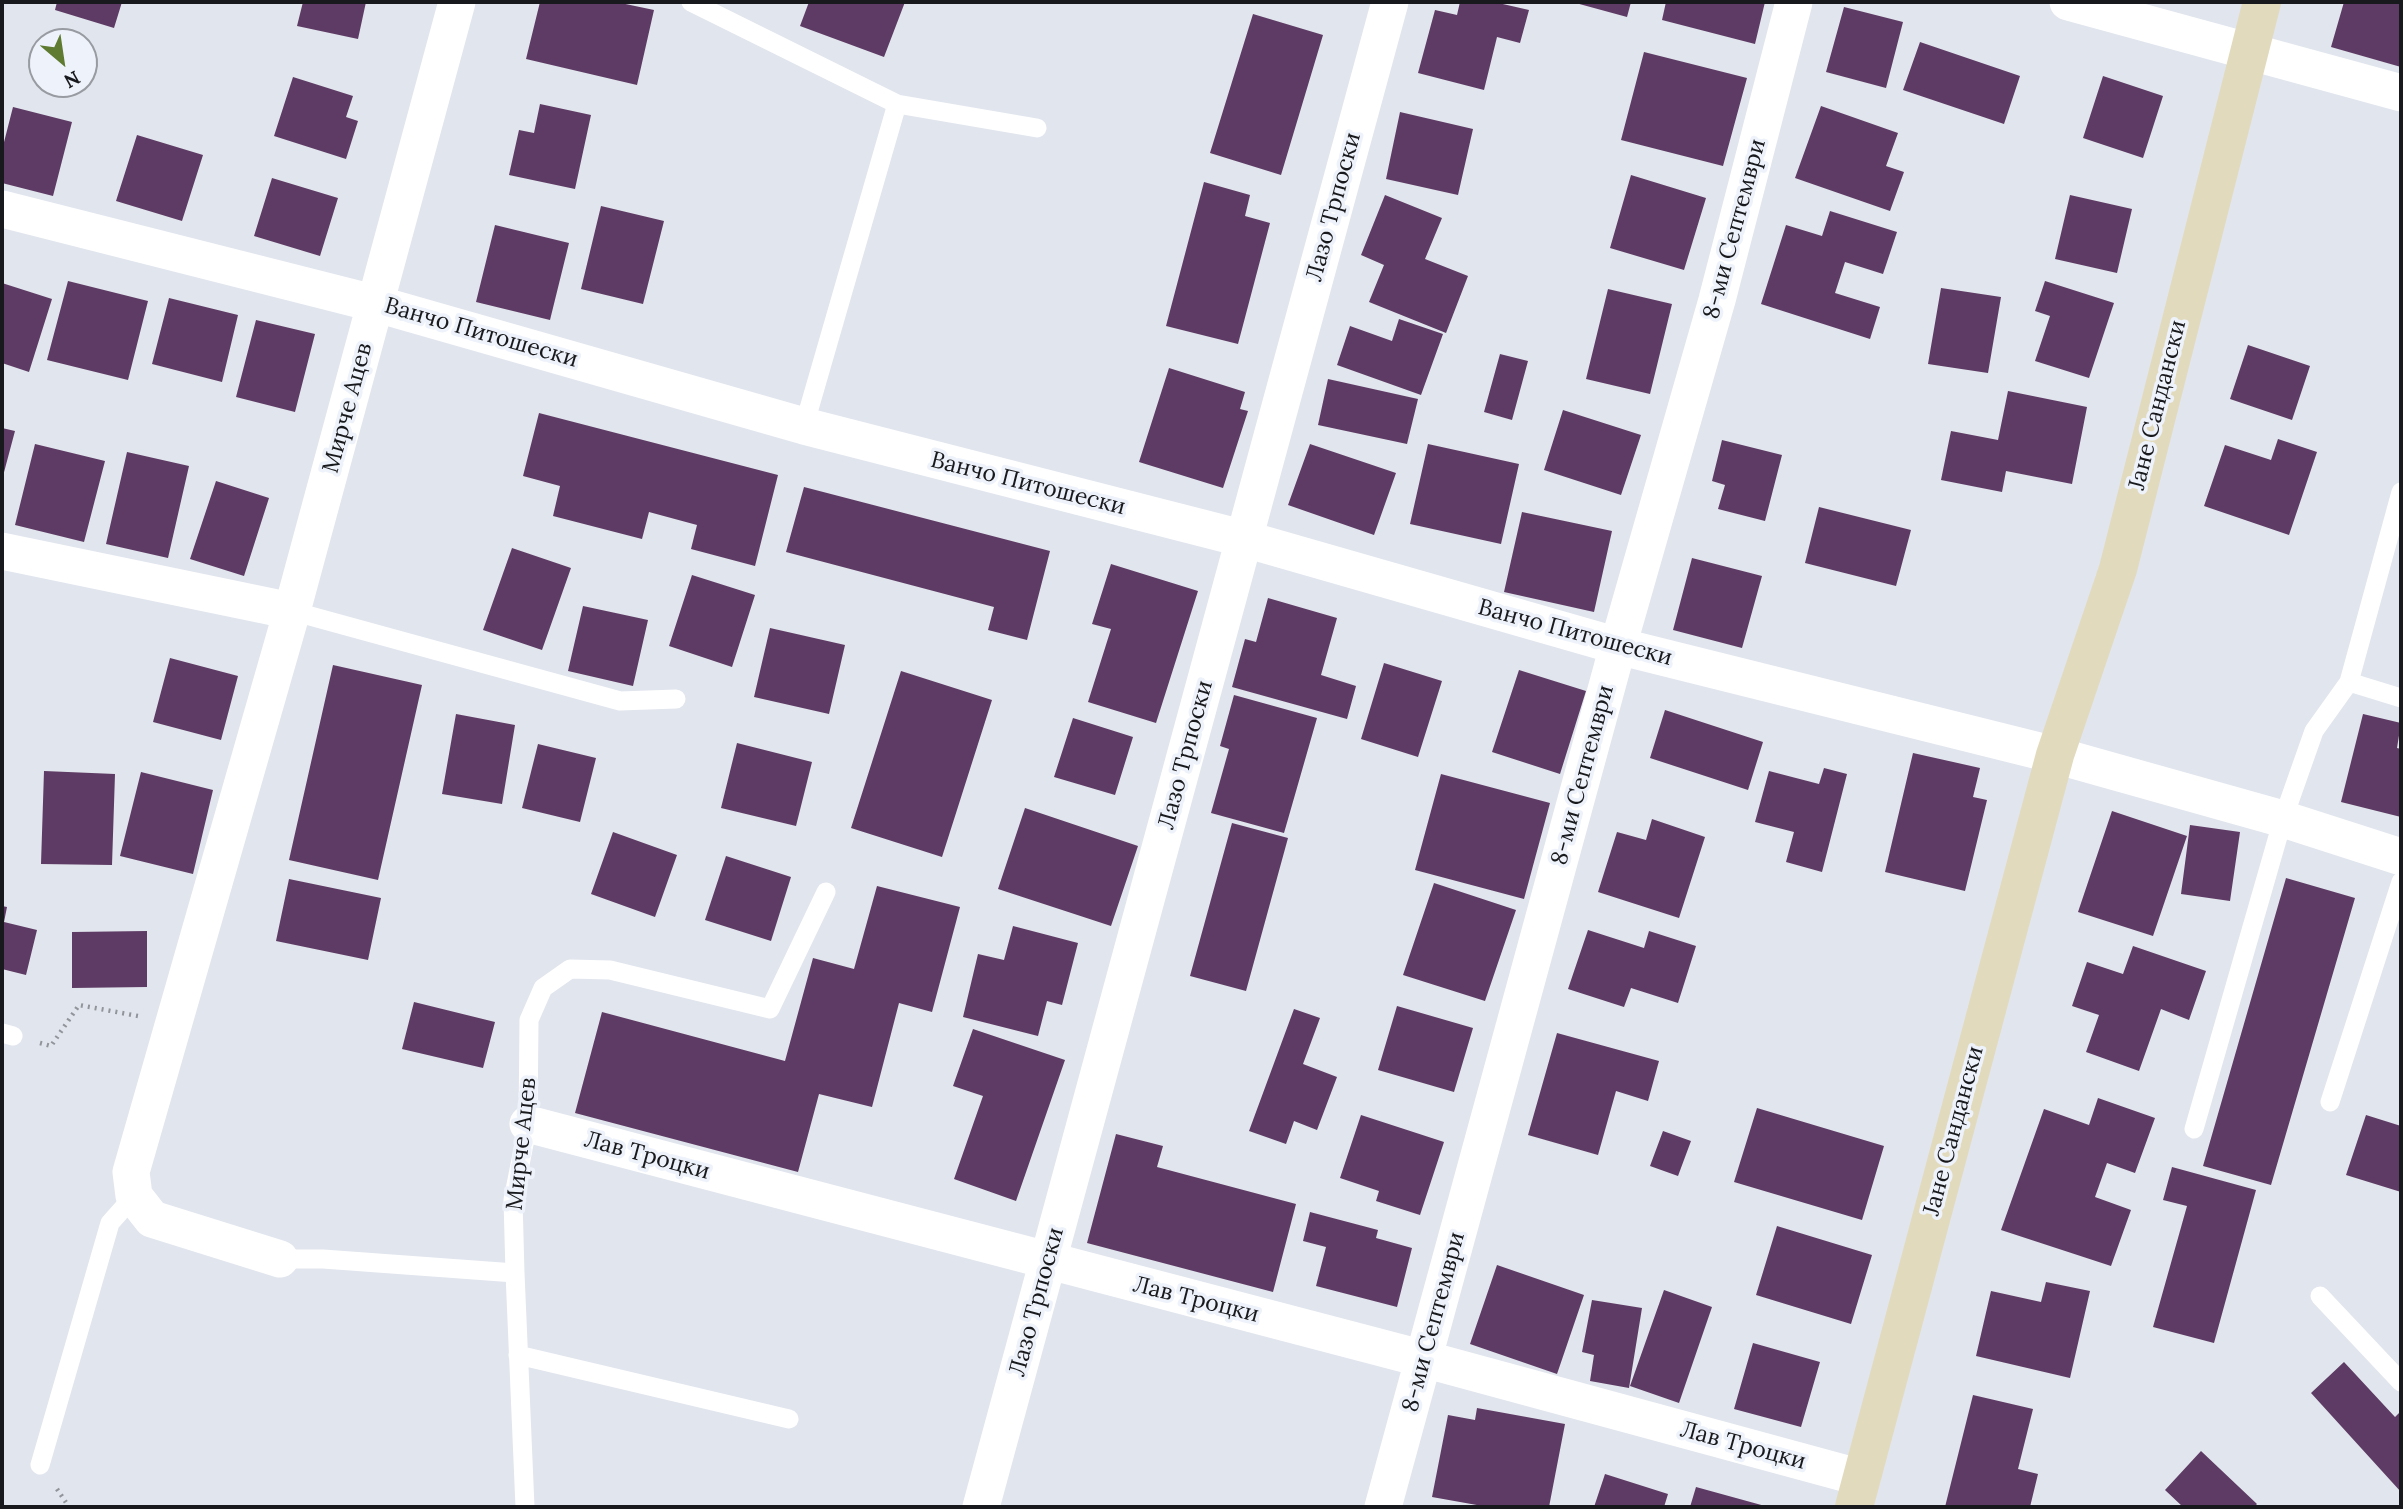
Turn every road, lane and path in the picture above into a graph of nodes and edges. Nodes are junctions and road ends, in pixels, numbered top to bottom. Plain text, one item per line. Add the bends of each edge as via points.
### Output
1 (457, 2) edge
2 (691, 2) edge
3 (1390, 2) edge
4 (1794, 2) edge
5 (2068, 2) edge
6 (2262, 2) edge
7 (2248, 51) junction
8 (2401, 93) edge
9 (897, 104) junction
10 (1037, 128) dead end
11 (2, 209) edge
12 (377, 304) junction
13 (804, 426) junction
14 (2401, 492) edge
15 (1245, 539) junction
16 (2, 551) edge
17 (292, 611) junction
18 (1618, 646) junction
19 (2349, 682) junction
20 (2401, 698) edge
21 (676, 699) dead end
22 (2054, 755) junction
23 (2283, 819) junction
24 (2401, 857) edge
25 (2401, 883) edge
26 (826, 892) dead end
27 (173, 1023) junction
28 (8, 1035) edge
29 (2330, 1102) dead end
30 (528, 1124) junction
31 (2194, 1129) dead end
32 (134, 1196) junction
33 (280, 1259) joint
34 (1048, 1262) junction
35 (515, 1273) junction
36 (2320, 1296) dead end
37 (518, 1355) junction
38 (1424, 1359) junction
39 (2401, 1382) edge
40 (789, 1419) dead end
41 (40, 1465) dead end
42 (1858, 1493) edge
43 (525, 1507) edge
44 (981, 1507) edge
45 (1383, 1507) edge

1 - 12 street, Мирче Ацев
2 - 9 lane
3 - 15 street, Лазо Трпоски
4 - 18 street, 8-ми Септември via 1717,300
5 - 7 street
6 - 7 street, Јане Сандански
7 - 8 street
7 - 22 street, Јане Сандански via 2118,569
9 - 10 lane
9 - 13 lane
11 - 12 street, Ванчо Питошески
12 - 13 street, Ванчо Питошески
12 - 17 street, Мирче Ацев
13 - 15 street, Ванчо Питошески
14 - 19 lane
15 - 18 street, Ванчо Питошески
15 - 34 street, Лазо Трпоски
16 - 17 street
17 - 21 lane via 620,701
17 - 27 street, Мирче Ацев
18 - 22 street, Ванчо Питошески
18 - 38 street, 8-ми Септември
19 - 20 lane
19 - 23 lane via 2314,731
22 - 23 street
22 - 42 street, Јане Сандански
23 - 24 street
23 - 31 lane
25 - 29 lane
26 - 30 lane, Мирче Ацев via 770,1009 610,970 570,969 543,988 529,1020
27 - 28 path via 79,1005 51,1046
27 - 32 street, Мирче Ацев via 131,1172
30 - 34 street, Лав Троцки
30 - 35 lane, Мирче Ацев via 513,1200
32 - 33 street via 152,1219
32 - 41 lane via 110,1223
33 - 35 lane
34 - 38 street, Лав Троцки
34 - 44 street, Лазо Трпоски
35 - 37 lane, Мирче Ацев
36 - 39 lane
37 - 40 lane
37 - 43 lane, Мирче Ацев
38 - 42 street, Лав Троцки
38 - 45 street, 8-ми Септември

